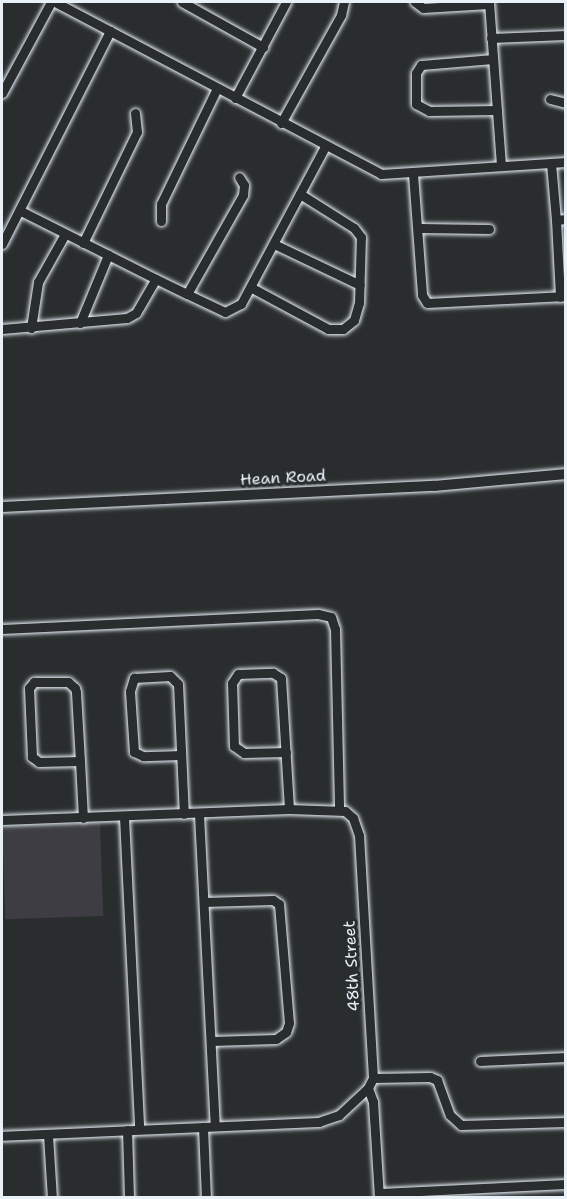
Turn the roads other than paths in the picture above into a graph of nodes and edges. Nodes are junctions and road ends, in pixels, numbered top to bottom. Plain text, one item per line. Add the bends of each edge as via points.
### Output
1 (53, 2) edge
2 (182, 2) edge
3 (286, 2) edge
4 (344, 2) edge
5 (415, 2) edge
6 (489, 3) edge
7 (110, 31) junction
8 (566, 35) edge
9 (491, 38) junction
10 (263, 47) junction
11 (493, 59) junction
12 (217, 88) junction
13 (2, 93) edge
14 (235, 98) junction
15 (550, 99) dead end
16 (566, 103) edge
17 (497, 110) junction
18 (135, 113) dead end
19 (281, 123) junction
20 (325, 147) junction
21 (566, 162) edge
22 (551, 163) junction
23 (501, 166) junction
24 (413, 174) junction
25 (239, 177) dead end
26 (300, 194) junction
27 (19, 210) junction
28 (561, 220) edge
29 (162, 221) dead end
30 (419, 228) junction
31 (489, 229) dead end
32 (65, 234) junction
33 (83, 243) junction
34 (2, 244) edge
35 (274, 244) junction
36 (108, 255) junction
37 (156, 279) junction
38 (360, 285) junction
39 (252, 288) junction
40 (186, 294) junction
41 (562, 296) edge
42 (80, 323) junction
43 (31, 328) junction
44 (2, 329) edge
45 (566, 474) edge
46 (2, 507) edge
47 (2, 629) edge
48 (286, 752) junction
49 (181, 755) junction
50 (80, 761) junction
51 (289, 809) junction
52 (339, 809) junction
53 (184, 814) junction
54 (199, 814) junction
55 (124, 817) junction
56 (83, 818) junction
57 (2, 820) edge
58 (204, 902) junction
59 (212, 1041) junction
60 (566, 1057) edge
61 (480, 1061) dead end
62 (373, 1078) junction
63 (368, 1088) junction
64 (566, 1122) edge
65 (203, 1126) junction
66 (215, 1126) junction
67 (139, 1129) junction
68 (127, 1130) junction
69 (48, 1135) junction
70 (2, 1137) edge
71 (566, 1184) edge
72 (379, 1196) edge
73 (52, 1197) edge
74 (129, 1197) edge
75 (206, 1197) edge

1 - 7 street
1 - 13 street
2 - 10 street
3 - 10 street
4 - 19 street via 341,15
5 - 6 street via 423,8
6 - 9 street
7 - 12 street
7 - 27 street
8 - 9 street
9 - 11 street
10 - 14 street
11 - 17 street
11 - 17 street via 421,65 416,73 416,104 429,111
12 - 14 street
12 - 29 street via 161,204
14 - 19 street
15 - 16 street
17 - 23 street
18 - 33 street via 137,132
19 - 20 street
20 - 24 street via 381,174
20 - 26 street
21 - 22 street
22 - 23 street
22 - 28 street
23 - 24 street
24 - 30 street
25 - 40 street via 244,185 243,195
26 - 35 street
26 - 38 street via 358,233 362,244
27 - 32 street
27 - 34 street
28 - 41 street
30 - 31 street
30 - 41 street via 422,295 430,305
32 - 33 street
32 - 43 street via 38,282
33 - 36 street
35 - 38 street
35 - 39 street
36 - 37 street
36 - 42 street
37 - 40 street
37 - 42 street via 132,316
38 - 39 street via 354,320 349,326 336,329
39 - 40 street via 231,311 220,311
42 - 43 street
43 - 44 street
45 - 46 street, Hean Road via 427,487
47 - 52 street via 318,614 331,617 335,629
48 - 48 street via 281,678 273,673 238,674 232,683 234,746 244,753
48 - 51 street
49 - 49 street via 175,679 134,678 130,691 134,752 143,756
49 - 53 street
50 - 50 street via 75,688 68,682 34,682 29,688 32,757 39,762
50 - 56 street
51 - 52 street
51 - 54 street
52 - 62 street, 48th Street via 353,818 359,835
53 - 54 street
53 - 55 street
54 - 58 street
55 - 56 street
55 - 67 street
56 - 57 street
58 - 59 street
58 - 59 street via 273,900 279,904 289,1023 286,1032 276,1039
59 - 66 street
60 - 61 street
62 - 63 street, 48th Street
62 - 64 street via 437,1080 450,1115 461,1125
63 - 66 street, 48th Street via 339,1115 319,1122
63 - 72 street via 373,1102
65 - 66 street, 48th Street
65 - 67 street, 48th Street
65 - 75 street
67 - 68 street, 48th Street
68 - 69 street, 48th Street
68 - 74 street
69 - 70 street, 48th Street
69 - 73 street
71 - 72 street

